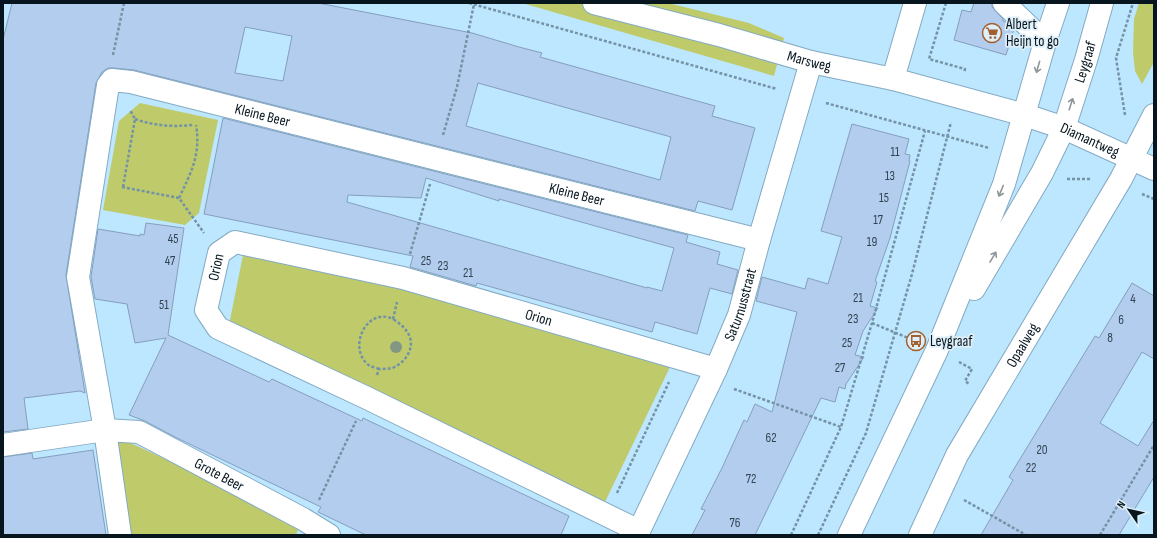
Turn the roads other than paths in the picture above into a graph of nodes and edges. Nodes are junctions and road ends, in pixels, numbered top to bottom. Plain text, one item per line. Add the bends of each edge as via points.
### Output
1 (594, 3) edge
2 (915, 3) edge
3 (1004, 3) edge
4 (1058, 3) edge
5 (1102, 3) edge
6 (1045, 42) junction
7 (810, 62) junction
8 (893, 79) junction
9 (1024, 115) junction
10 (1154, 115) edge
11 (1064, 128) junction
12 (1132, 158) junction
13 (1154, 169) edge
14 (759, 240) junction
15 (938, 350) junction
16 (713, 375) junction
17 (105, 430) junction
18 (3, 445) edge
19 (638, 533) edge
20 (120, 535) edge
21 (328, 535) edge
22 (849, 535) edge
23 (920, 535) edge

1 - 7 street, Marsweg via 719,35
2 - 8 street
3 - 6 street
4 - 6 street, Leygraaf
11 -> 5 street, Leygraaf
6 -> 9 street, Leygraaf
7 - 8 street, Marsweg
7 - 14 street, Saturnusstraat
8 - 9 street, Marsweg
9 - 11 street, Diamantweg
9 -> 15 street, Leygraaf via 1004,184
10 - 12 street, Opaalweg
11 - 12 street, Diamantweg
15 -> 11 street, Leygraaf via 1042,173
12 - 13 street, Diamantweg
12 - 23 street, Opaalweg via 957,455
14 - 16 street, Saturnusstraat via 740,314
14 - 17 street, Kleine Beer via 196,98 131,82 112,80 108,85 78,277
15 - 22 street, Leygraaf
16 - 19 street, Saturnusstraat
16 - 19 street, Orion via 680,359 403,278 235,242 219,253 206,310 218,328 367,398
17 - 18 street, Grote Beer
17 - 20 street
17 - 21 street, Grote Beer via 139,432

